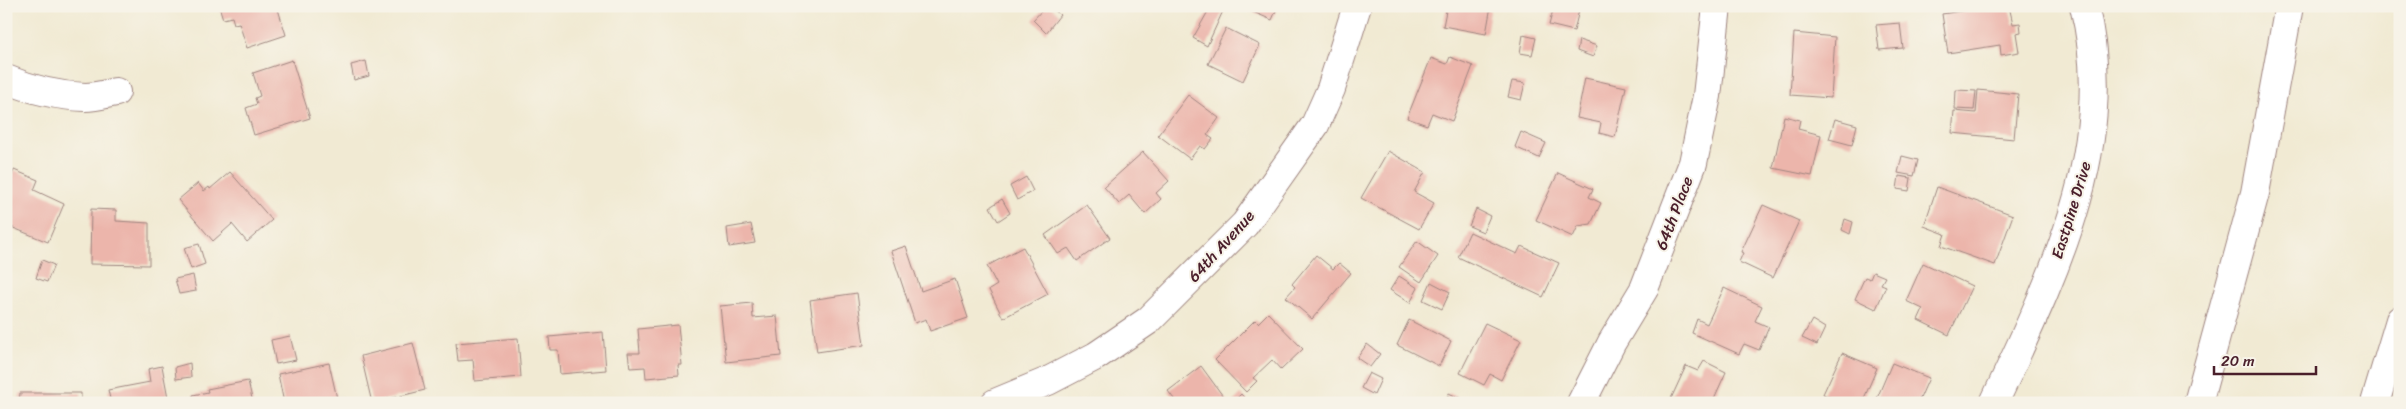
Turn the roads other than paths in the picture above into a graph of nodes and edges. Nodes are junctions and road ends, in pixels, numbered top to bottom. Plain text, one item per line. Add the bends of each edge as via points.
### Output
1 (1357, 6) edge
2 (1717, 6) edge
3 (2084, 6) edge
4 (2289, 6) edge
5 (6, 79) edge
6 (116, 92) dead end
7 (2400, 320) edge
8 (995, 403) edge
9 (1582, 403) edge
10 (1994, 403) edge
11 (2198, 403) edge
12 (2375, 403) edge

1 - 8 main road, 64th Avenue via 1315,125 1245,224 1149,320 1096,356
2 - 9 main road, 64th Place via 1708,96 1693,163 1644,289 1612,342
3 - 10 main road, Eastpine Drive via 2091,33 2095,74 2093,121 2082,186 2040,302
4 - 11 main road via 2256,193
5 - 6 main road via 77,96
7 - 12 main road

